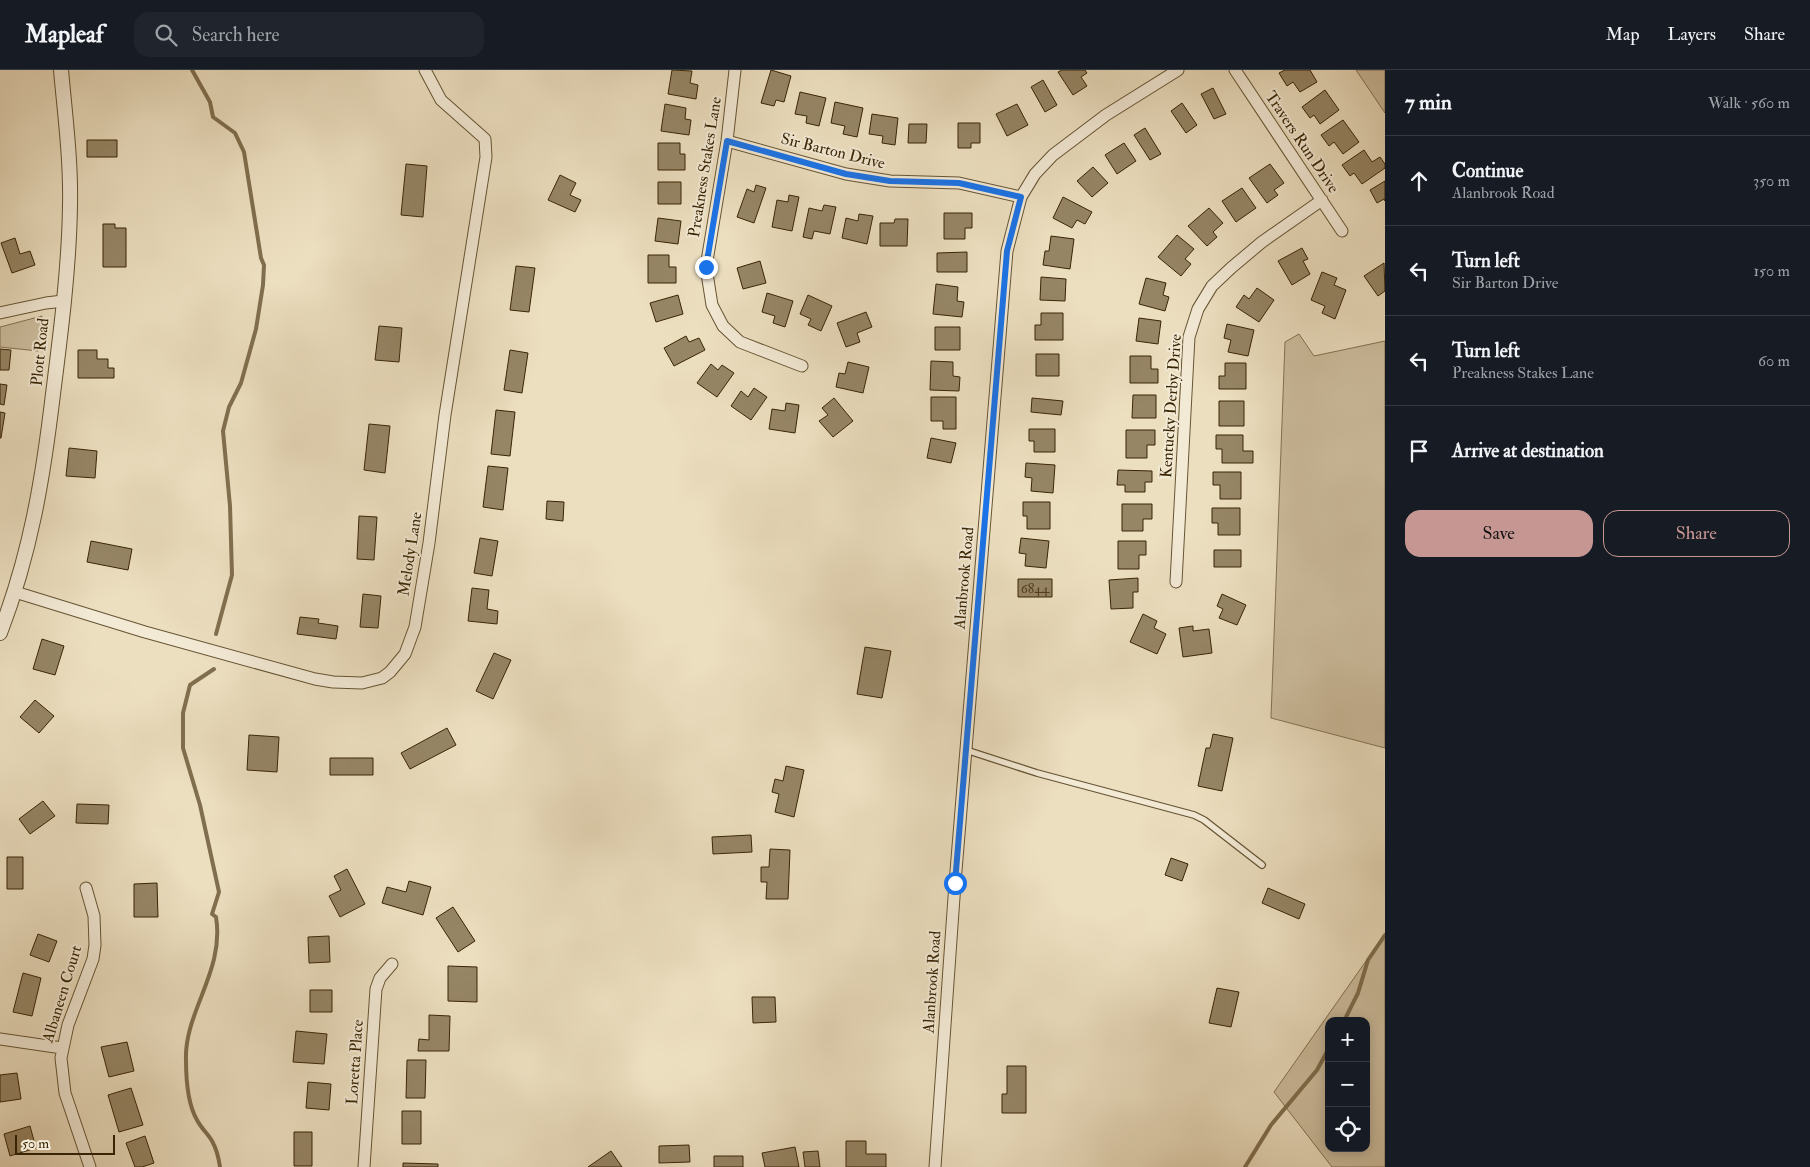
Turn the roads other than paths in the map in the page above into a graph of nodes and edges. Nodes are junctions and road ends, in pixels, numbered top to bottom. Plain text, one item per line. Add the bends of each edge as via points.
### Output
1 (60, 70) edge
2 (426, 70) edge
3 (735, 70) edge
4 (1178, 70) edge
5 (1235, 70) edge
6 (727, 141) junction
7 (1021, 197) junction
8 (1322, 200) junction
9 (1342, 231) dead end
10 (63, 301) junction
11 (0, 313) edge
12 (802, 366) dead end
13 (1176, 582) dead end
14 (14, 592) junction
15 (0, 632) edge
16 (966, 750) junction
17 (1262, 865) dead end
18 (86, 888) dead end
19 (392, 964) dead end
20 (0, 1039) edge
21 (62, 1048) junction
22 (90, 1167) edge
23 (364, 1167) edge
24 (935, 1167) edge

1 - 10 street, Plott Road via 70,205
2 - 14 street, Melody Lane via 441,100 485,139 486,157 445,415 429,543 415,627 406,654 382,678 372,682 333,682 256,664
3 - 6 street, Preakness Stakes Lane
4 - 7 street, Alanbrook Road via 1106,115 1053,155 1035,174
5 - 8 street, Travers Run Drive
6 - 7 street, Sir Barton Drive via 846,174 890,181 959,183
6 - 12 street, Preakness Stakes Lane via 706,267 712,305 723,326 740,342
7 - 16 street, Alanbrook Road via 1007,251
8 - 9 street, Travers Run Drive
8 - 13 street, Kentucky Derby Drive via 1230,268 1212,286 1198,309 1189,337
10 - 11 street
10 - 14 street, Plott Road via 38,504
14 - 15 street, Plott Road
16 - 17 lane via 1037,773 1194,815
16 - 24 street, Alanbrook Road
18 - 21 street, Albaneen Court via 94,916 93,959
19 - 23 street, Loretta Place via 380,978 376,989
20 - 21 street
21 - 22 street, Albaneen Court via 64,1093

